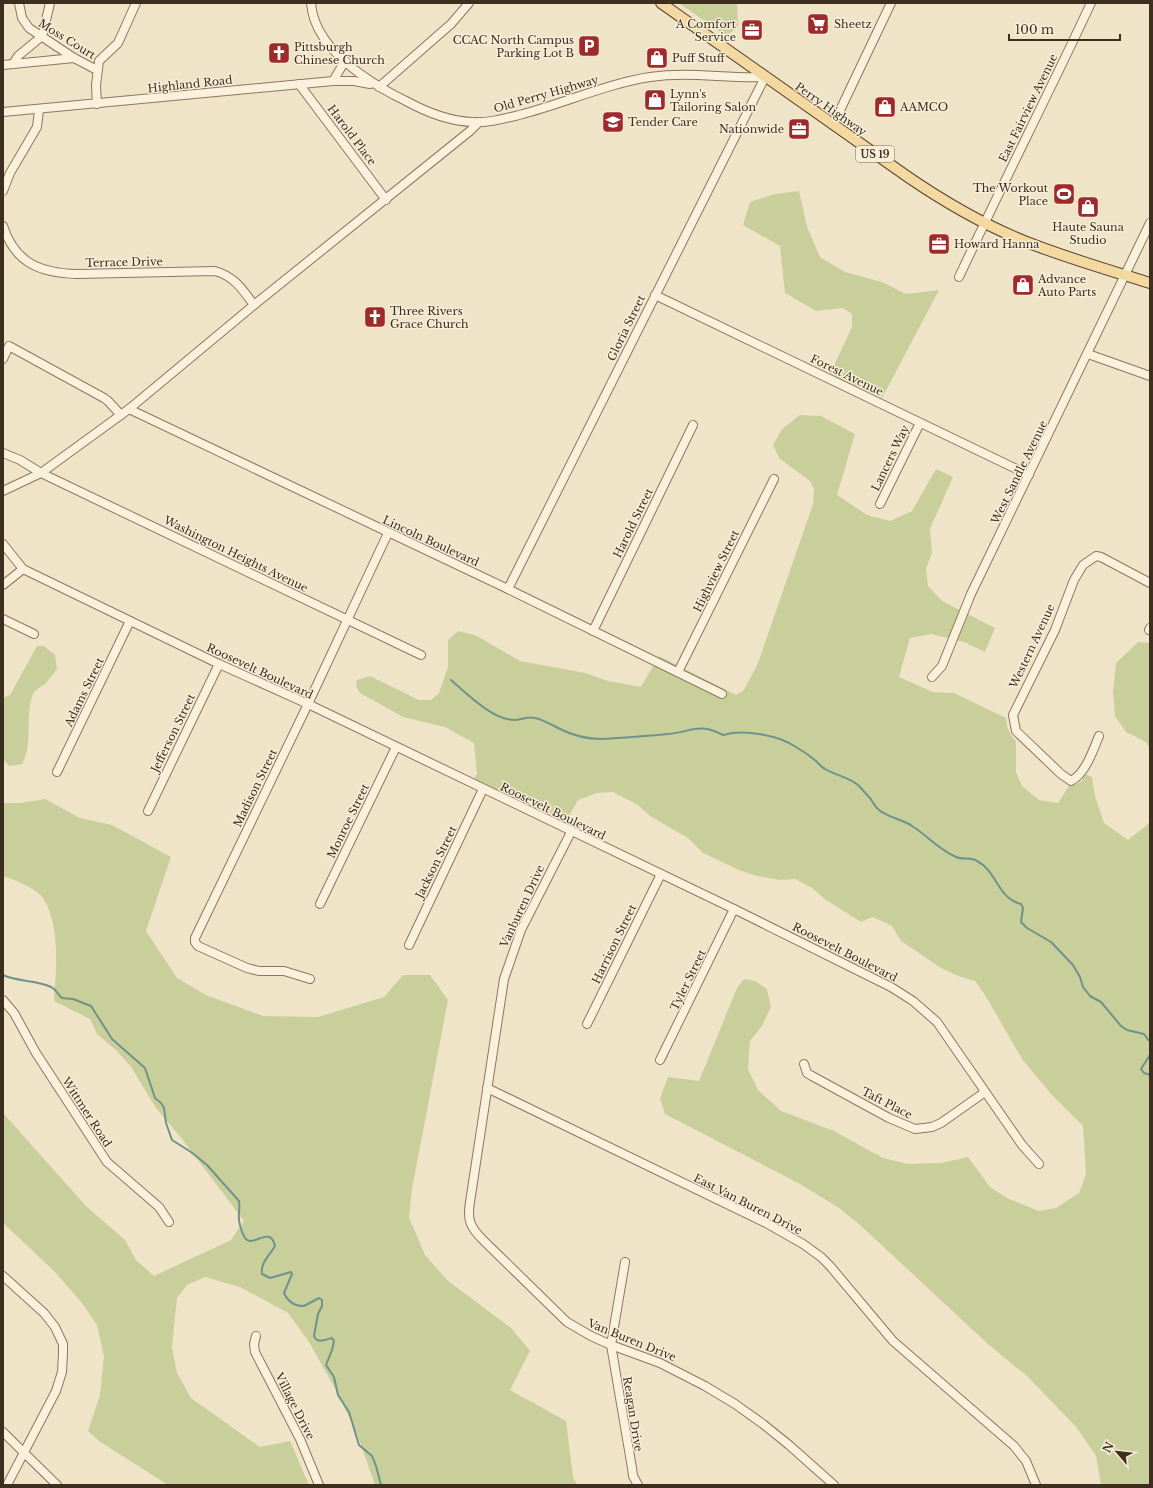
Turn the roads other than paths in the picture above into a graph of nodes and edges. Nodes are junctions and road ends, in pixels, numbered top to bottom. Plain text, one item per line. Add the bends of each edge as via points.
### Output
1 (19, 3) edge
2 (50, 3) edge
3 (136, 3) edge
4 (311, 3) edge
5 (469, 3) edge
6 (661, 3) edge
7 (891, 3) edge
8 (1091, 3) edge
9 (41, 37) junction
10 (74, 58) junction
11 (344, 61) junction
12 (13, 64) junction
13 (3, 65) edge
14 (97, 70) junction
15 (765, 77) junction
16 (333, 81) junction
17 (300, 84) junction
18 (379, 87) junction
19 (97, 104) junction
20 (39, 110) junction
21 (3, 112) edge
22 (475, 122) junction
23 (833, 125) junction
24 (3, 191) edge
25 (386, 200) junction
26 (984, 223) junction
27 (1150, 223) edge
28 (3, 226) edge
29 (1126, 275) junction
30 (959, 277) dead end
31 (1150, 282) edge
32 (655, 295) junction
33 (254, 305) junction
34 (1088, 354) junction
35 (3, 359) edge
36 (1150, 376) edge
37 (130, 409) junction
38 (121, 415) junction
39 (920, 423) junction
40 (693, 424) dead end
41 (3, 453) edge
42 (41, 473) junction
43 (1029, 475) junction
44 (774, 479) dead end
45 (3, 491) edge
46 (880, 504) dead end
47 (388, 533) junction
48 (3, 544) edge
49 (23, 569) junction
50 (1150, 583) edge
51 (3, 585) edge
52 (508, 589) junction
53 (3, 619) edge
54 (347, 620) junction
55 (130, 621) junction
56 (593, 631) junction
57 (34, 634) dead end
58 (421, 655) dead end
59 (218, 664) junction
60 (678, 672) junction
61 (932, 677) dead end
62 (722, 694) dead end
63 (308, 704) junction
64 (1099, 736) dead end
65 (396, 747) junction
66 (57, 772) dead end
67 (484, 789) junction
68 (148, 811) dead end
69 (570, 832) junction
70 (660, 874) junction
71 (320, 904) dead end
72 (734, 909) junction
73 (409, 945) dead end
74 (310, 979) dead end
75 (3, 1000) edge
76 (587, 1024) dead end
77 (660, 1060) dead end
78 (804, 1064) dead end
79 (487, 1088) junction
80 (985, 1092) junction
81 (1039, 1164) dead end
82 (170, 1222) dead end
83 (624, 1262) dead end
84 (3, 1276) edge
85 (256, 1336) dead end
86 (611, 1345) junction
87 (3, 1432) edge
88 (25, 1452) junction
89 (7, 1485) edge
90 (57, 1485) edge
91 (319, 1485) edge
92 (638, 1485) edge
93 (834, 1485) edge
94 (1036, 1485) edge

1 - 9 street, Moss Court via 24,22
2 - 9 street
3 - 14 street via 120,39 100,59
4 - 11 street, Old Perry Highway via 314,20 321,34
5 - 18 street via 451,24
6 - 15 main road, Perry Highway / US 19
7 - 23 street
8 - 26 street, East Fairview Avenue
9 - 10 street, Moss Court
9 - 12 street via 18,56
10 - 12 street
10 - 14 street, Moss Court
11 - 16 street
11 - 18 street, Old Perry Highway
12 - 13 street
14 - 19 street
15 - 22 street, Old Perry Highway via 739,78 689,74 648,78 528,112
15 - 23 main road, Perry Highway / US 19
15 - 32 street, Gloria Street
16 - 17 street, Highland Road
16 - 18 street, Highland Road via 361,82
17 - 19 street, Highland Road
17 - 25 street, Harold Place
18 - 22 street, Old Perry Highway via 427,112
19 - 20 street, Highland Road
20 - 21 street, Highland Road
20 - 24 street via 37,127 10,173
22 - 25 street via 470,131
23 - 26 main road, Perry Highway / US 19 via 928,191
25 - 33 street
26 - 29 main road, Perry Highway / US 19 via 1036,246
26 - 30 street, East Fairview Avenue
27 - 29 street, West Sandle Avenue
28 - 33 street, Terrace Drive via 16,251 33,265 46,271 61,274 215,271 235,280
29 - 31 main road, Perry Highway / US 19
29 - 34 street, West Sandle Avenue
32 - 39 street, Forest Avenue
32 - 52 street, Gloria Street
33 - 37 street
34 - 36 street
34 - 43 street, West Sandle Avenue
35 - 38 street via 9,346 104,398
37 - 38 street
37 - 47 street, Lincoln Boulevard
38 - 42 street
39 - 43 street, Forest Avenue
39 - 46 street, Lancers Way
40 - 56 street, Harold Street
41 - 42 street, Washington Heights Avenue
42 - 45 street
42 - 54 street, Washington Heights Avenue
43 - 61 street, West Sandle Avenue via 971,594 942,666
44 - 60 street, Highview Street
47 - 52 street, Lincoln Boulevard
47 - 54 street, Madison Street
48 - 49 street, Roosevelt Boulevard
49 - 51 street
49 - 55 street, Roosevelt Boulevard
50 - 64 street, Western Avenue via 1096,556 1083,565 1070,588 1055,630 1013,715 1016,731 1071,781 1081,772
52 - 56 street, Lincoln Boulevard
53 - 57 street
54 - 58 street, Washington Heights Avenue
54 - 63 street, Madison Street
55 - 59 street, Roosevelt Boulevard
55 - 66 street, Adams Street
56 - 60 street, Lincoln Boulevard
59 - 63 street, Roosevelt Boulevard
59 - 68 street, Jefferson Street
60 - 62 street, Lincoln Boulevard
63 - 65 street, Roosevelt Boulevard
63 - 74 street, Madison Street via 195,942 198,946 240,966 259,971 284,971
65 - 67 street, Roosevelt Boulevard
65 - 71 street, Monroe Street
67 - 69 street, Roosevelt Boulevard
67 - 73 street, Jackson Street
69 - 70 street, Roosevelt Boulevard
69 - 79 street, Vanburen Drive via 521,930 506,970
70 - 72 street, Roosevelt Boulevard
70 - 76 street, Harrison Street
72 - 77 street, Tyler Street
72 - 80 street, Roosevelt Boulevard via 891,987 913,1001 937,1022
75 - 82 street, Wittmer Road via 14,1013 36,1053 107,1162 159,1207
78 - 80 street, Taft Place via 807,1073 812,1076 889,1118 915,1129 941,1123
79 - 86 street, Van Buren Drive via 468,1214 469,1222 483,1240 566,1322
79 - 94 street, East Van Buren Drive via 779,1230 813,1250 830,1266 893,1341 1014,1446 1026,1461
80 - 81 street, Roosevelt Boulevard via 1022,1145
83 - 86 street, Reagan Drive
84 - 88 street via 44,1313 55,1327 63,1344 60,1380
85 - 91 street, Village Drive via 255,1352 300,1439
86 - 92 street, Reagan Drive via 630,1462
86 - 93 street, Van Buren Drive via 681,1373 735,1404 789,1445
87 - 88 street
88 - 89 street
88 - 90 street

